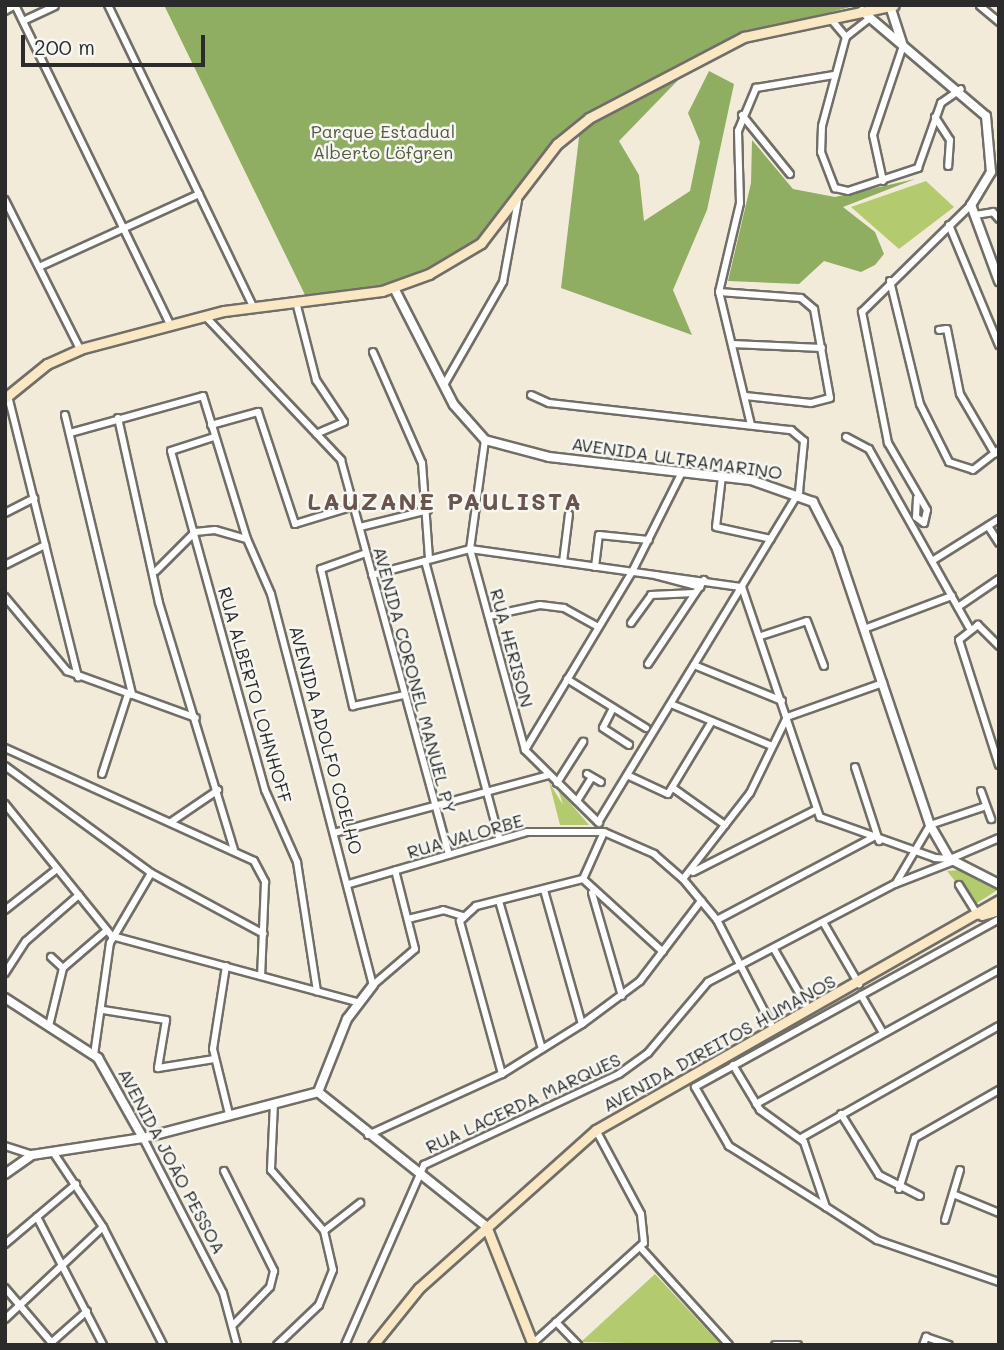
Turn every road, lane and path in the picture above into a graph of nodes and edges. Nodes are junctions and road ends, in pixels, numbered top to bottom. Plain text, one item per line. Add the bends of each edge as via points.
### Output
1 (15, 5) edge
2 (108, 5) edge
3 (55, 6) edge
4 (892, 6) edge
5 (980, 6) edge
6 (5, 10) edge
7 (862, 11) junction
8 (830, 18) junction
9 (870, 18) junction
10 (23, 21) junction
11 (999, 22) edge
12 (895, 23) junction
13 (884, 31) junction
14 (846, 37) junction
15 (903, 46) junction
16 (834, 75) junction
17 (961, 89) junction
18 (742, 115) junction
19 (936, 117) junction
20 (948, 166) dead end
21 (790, 174) dead end
22 (883, 181) junction
23 (199, 194) junction
24 (5, 200) edge
25 (518, 200) junction
26 (971, 205) junction
27 (975, 215) junction
28 (999, 219) edge
29 (949, 225) junction
30 (122, 230) junction
31 (39, 267) junction
32 (890, 281) junction
33 (999, 281) edge
34 (394, 288) junction
35 (719, 292) junction
36 (296, 302) junction
37 (254, 306) junction
38 (206, 317) junction
39 (170, 324) junction
40 (939, 330) dead end
41 (732, 344) junction
42 (999, 345) edge
43 (822, 348) junction
44 (80, 349) junction
45 (373, 352) dead end
46 (444, 386) junction
47 (531, 395) dead end
48 (745, 396) junction
49 (7, 397) edge
50 (65, 415) dead end
51 (118, 418) junction
52 (211, 425) junction
53 (751, 425) junction
54 (70, 433) junction
55 (316, 434) junction
56 (214, 437) junction
57 (846, 437) dead end
58 (485, 440) junction
59 (997, 452) edge
60 (682, 472) junction
61 (722, 476) junction
62 (799, 492) junction
63 (34, 498) junction
64 (916, 498) dead end
65 (354, 506) junction
66 (428, 510) junction
67 (5, 513) edge
68 (569, 514) dead end
69 (999, 519) edge
70 (988, 526) junction
71 (360, 527) junction
72 (195, 532) junction
73 (247, 539) junction
74 (771, 539) junction
75 (649, 540) junction
76 (999, 542) edge
77 (45, 545) junction
78 (470, 550) junction
79 (366, 553) junction
80 (427, 560) junction
81 (932, 561) junction
82 (563, 562) junction
83 (5, 565) edge
84 (595, 567) junction
85 (156, 571) junction
86 (632, 572) junction
87 (372, 575) junction
88 (999, 579) edge
89 (700, 587) junction
90 (742, 587) junction
91 (952, 596) junction
92 (5, 597) edge
93 (958, 607) junction
94 (489, 616) junction
95 (631, 623) dead end
96 (598, 627) junction
97 (968, 627) junction
98 (864, 629) junction
99 (761, 636) junction
100 (999, 646) edge
101 (648, 664) dead end
102 (694, 665) junction
103 (824, 666) dead end
104 (78, 677) junction
105 (567, 679) junction
106 (883, 683) junction
107 (130, 695) junction
108 (404, 695) junction
109 (782, 701) junction
110 (671, 704) junction
111 (613, 708) junction
112 (787, 717) junction
113 (196, 718) junction
114 (712, 721) junction
115 (646, 728) dead end
116 (583, 742) dead end
117 (999, 743) edge
118 (629, 745) dead end
119 (772, 746) junction
120 (990, 747) junction
121 (5, 748) edge
122 (525, 750) junction
123 (999, 765) edge
124 (5, 766) edge
125 (855, 767) dead end
126 (102, 774) dead end
127 (549, 775) junction
128 (627, 775) junction
129 (601, 782) dead end
130 (557, 783) junction
131 (673, 788) junction
132 (218, 789) junction
133 (981, 791) dead end
134 (487, 793) junction
135 (577, 802) junction
136 (5, 804) edge
137 (986, 806) junction
138 (435, 807) junction
139 (815, 810) junction
140 (991, 818) dead end
141 (171, 822) junction
142 (598, 822) junction
143 (725, 825) junction
144 (930, 825) junction
145 (604, 832) junction
146 (334, 833) junction
147 (499, 838) junction
148 (999, 838) edge
149 (876, 840) junction
150 (234, 850) junction
151 (915, 853) junction
152 (449, 855) junction
153 (952, 860) junction
154 (57, 869) junction
155 (395, 870) junction
156 (691, 872) junction
157 (151, 873) junction
158 (583, 879) junction
159 (683, 879) junction
160 (349, 884) junction
161 (895, 884) junction
162 (999, 884) edge
163 (959, 885) dead end
164 (544, 890) junction
165 (592, 891) junction
166 (79, 895) junction
167 (999, 900) edge
168 (499, 901) junction
169 (701, 901) junction
170 (5, 909) edge
171 (999, 910) edge
172 (463, 916) junction
173 (981, 916) junction
174 (408, 919) junction
175 (999, 919) edge
176 (716, 920) junction
177 (823, 922) junction
178 (109, 933) junction
179 (264, 934) junction
180 (774, 949) junction
181 (663, 952) junction
182 (51, 957) dead end
183 (226, 967) junction
184 (738, 967) junction
185 (63, 968) junction
186 (999, 970) edge
187 (5, 973) edge
188 (261, 976) junction
189 (376, 982) junction
190 (859, 984) junction
191 (317, 991) junction
192 (861, 995) junction
193 (622, 996) junction
194 (5, 998) edge
195 (357, 1002) junction
196 (103, 1010) junction
197 (810, 1012) junction
198 (582, 1024) junction
199 (49, 1026) junction
200 (999, 1026) edge
201 (774, 1030) junction
202 (883, 1033) junction
203 (542, 1049) junction
204 (94, 1055) junction
205 (214, 1059) junction
206 (733, 1065) junction
207 (502, 1074) junction
208 (999, 1090) edge
209 (318, 1092) junction
210 (274, 1103) junction
211 (755, 1104) junction
212 (229, 1114) junction
213 (841, 1114) junction
214 (597, 1130) junction
215 (367, 1135) junction
216 (143, 1138) junction
217 (801, 1138) junction
218 (5, 1146) edge
219 (32, 1155) junction
220 (55, 1155) junction
221 (419, 1169) junction
222 (960, 1170) dead end
223 (224, 1171) dead end
224 (5, 1174) edge
225 (76, 1184) junction
226 (899, 1188) junction
227 (953, 1194) junction
228 (920, 1196) dead end
229 (360, 1203) dead end
230 (826, 1207) junction
231 (999, 1213) edge
232 (37, 1217) junction
233 (945, 1220) dead end
234 (486, 1226) junction
235 (103, 1227) junction
236 (324, 1231) junction
237 (5, 1244) edge
238 (641, 1248) junction
239 (65, 1261) junction
240 (999, 1282) edge
241 (5, 1288) edge
242 (21, 1305) junction
243 (87, 1311) junction
244 (5, 1319) edge
245 (556, 1322) junction
246 (233, 1325) junction
247 (922, 1342) edge
248 (50, 1344) edge
249 (532, 1344) edge
250 (103, 1345) edge
251 (163, 1345) edge
252 (237, 1345) edge
253 (277, 1345) edge
254 (345, 1345) edge
255 (373, 1345) edge
256 (578, 1345) edge
257 (729, 1345) edge
258 (775, 1345) edge
259 (798, 1345) edge
260 (949, 1345) edge

1 - 6 street
1 - 10 street
2 - 23 street
3 - 10 street
4 - 7 main road
4 - 12 street
5 - 11 street
7 - 8 main road
7 - 9 street
8 - 14 street
8 - 25 main road via 736,40 589,118 557,144
9 - 13 street
9 - 14 street
10 - 30 street
12 - 13 street
12 - 15 street
13 - 15 street
14 - 16 street
15 - 17 street
15 - 22 street via 872,138
16 - 18 street via 756,88
16 - 22 street via 821,139 829,181 848,191
17 - 19 street via 941,103
17 - 26 street via 986,116 992,140 987,184
18 - 21 street
18 - 35 street via 734,155 740,203
19 - 20 street via 950,140
19 - 22 street via 918,168
23 - 30 street
23 - 37 street
24 - 31 street
25 - 34 main road via 471,252
25 - 46 street via 503,282
26 - 27 street
26 - 29 street
27 - 28 street via 993,212
27 - 33 street
29 - 32 street
29 - 42 street
30 - 31 street
30 - 39 street
31 - 44 street
32 - 59 street via 920,404 949,462 973,470
32 - 64 street via 866,304 861,322 888,443
34 - 36 main road
34 - 46 street, AVENIDA ULTRAMARINO
35 - 41 street
35 - 43 street via 807,300
36 - 37 main road
36 - 55 street via 316,380 344,422
37 - 38 main road
38 - 39 main road
38 - 55 street, AVENIDA CORONEL MANUEL PY
39 - 44 main road
40 - 59 street via 947,329 960,394
41 - 43 street
41 - 48 street
43 - 48 street via 826,401
44 - 49 main road via 47,364
45 - 66 street via 409,424
46 - 58 street, AVENIDA ULTRAMARINO via 463,419
47 - 53 street via 550,403
48 - 53 street
49 - 63 street
50 - 54 street
51 - 52 street, AVENIDA ADOLFO COELHO via 198,394
51 - 54 street
51 - 85 street
52 - 56 street, AVENIDA ADOLFO COELHO
52 - 65 street via 258,412 295,524
53 - 62 street via 800,434 805,473
54 - 107 street
55 - 65 street, AVENIDA CORONEL MANUEL PY via 341,460
56 - 72 street, RUA ALBERTO LOHNHOFF via 171,450
56 - 73 street, AVENIDA ADOLFO COELHO
57 - 81 street via 865,444
58 - 60 street, AVENIDA ULTRAMARINO via 518,452
58 - 78 street, RUA HERISON
60 - 61 street, AVENIDA ULTRAMARINO
60 - 75 street
61 - 62 street, AVENIDA ULTRAMARINO
61 - 74 street via 715,524
62 - 74 street
62 - 98 street, AVENIDA ULTRAMARINO via 820,510 829,528
63 - 67 street
63 - 77 street
65 - 71 street, AVENIDA CORONEL MANUEL PY
66 - 71 street
66 - 80 street
68 - 82 street
69 - 70 street
70 - 76 street
70 - 81 street
71 - 79 street, AVENIDA CORONEL MANUEL PY
72 - 73 street via 215,530
72 - 85 street
72 - 191 street, RUA ALBERTO LOHNHOFF via 265,790 297,862
73 - 146 street, AVENIDA ADOLFO COELHO via 271,594
74 - 90 street
75 - 84 street via 601,535
75 - 86 street
77 - 83 street
77 - 104 street
78 - 80 street
78 - 82 street
78 - 94 street, RUA HERISON
79 - 87 street, AVENIDA CORONEL MANUEL PY
79 - 108 street via 321,569 353,706
80 - 87 street
80 - 134 street
81 - 91 street
82 - 84 street
84 - 86 street
85 - 113 street via 159,603
86 - 89 street
86 - 96 street
87 - 108 street, AVENIDA CORONEL MANUEL PY
88 - 93 street
89 - 90 street
89 - 95 street via 651,595
89 - 101 street
90 - 99 street
90 - 102 street
91 - 93 street
91 - 98 street
92 - 104 street via 54,661
93 - 97 street
94 - 96 street via 540,605 564,608
94 - 122 street, RUA HERISON
96 - 105 street
97 - 100 street via 982,626
97 - 120 street via 959,645
98 - 106 street, AVENIDA ULTRAMARINO
99 - 103 street via 807,621
99 - 109 street
102 - 109 street
102 - 110 street
104 - 107 street
105 - 111 street
105 - 122 street
106 - 112 street
106 - 144 street, AVENIDA ULTRAMARINO
107 - 113 street
107 - 126 street
108 - 138 street, AVENIDA CORONEL MANUEL PY
109 - 112 street
110 - 114 street
110 - 128 street
111 - 115 street
111 - 118 street via 603,728
112 - 119 street
112 - 139 street
113 - 132 street
114 - 119 street
114 - 131 street
116 - 130 street
117 - 120 street
119 - 143 street
120 - 123 street
121 - 141 street
122 - 127 street, RUA HERISON
124 - 157 street
125 - 149 street
127 - 130 street, RUA HERISON
127 - 134 street
128 - 131 street via 660,795
128 - 142 street
129 - 135 street via 590,775
130 - 135 street, RUA HERISON
131 - 143 street
132 - 141 street
132 - 150 street
133 - 137 street
134 - 138 street
134 - 147 street
135 - 142 street, RUA HERISON
136 - 154 street
137 - 140 street
137 - 144 street
138 - 146 street
138 - 152 street, AVENIDA CORONEL MANUEL PY
139 - 149 street via 832,825
139 - 156 street
141 - 150 street
142 - 145 street, RUA HERISON
143 - 156 street
144 - 151 street, RUA LACERDA MARQUES
144 - 153 street, AVENIDA ULTRAMARINO
145 - 147 street, RUA VALORBE via 542,830
145 - 158 street
145 - 159 street, RUA VALORBE via 654,854
146 - 160 street, AVENIDA ADOLFO COELHO
147 - 152 street, RUA VALORBE
148 - 153 street, RUA LACERDA MARQUES
149 - 151 street
149 - 176 street
150 - 179 street via 264,876
151 - 153 street
151 - 161 street, RUA LACERDA MARQUES
152 - 155 street, RUA VALORBE
153 - 161 street, RUA LACERDA MARQUES
153 - 162 street
154 - 166 street
154 - 170 street
155 - 160 street, RUA VALORBE
155 - 174 street
156 - 159 street
157 - 178 street
157 - 179 street
158 - 164 street
158 - 165 street
159 - 169 street, RUA VALORBE
160 - 189 street, AVENIDA ADOLFO COELHO
161 - 177 street, RUA LACERDA MARQUES
163 - 173 street
164 - 168 street
164 - 198 street
165 - 181 street
165 - 193 street
166 - 178 street
166 - 187 street via 26,941
167 - 173 main road, AVENIDA DIREITOS HUMANOS
168 - 172 street
168 - 203 street
169 - 176 street, RUA VALORBE
169 - 181 street
171 - 173 main road, AVENIDA DIREITOS HUMANOS
172 - 174 street via 443,910
172 - 207 street via 465,957
173 - 190 main road, AVENIDA DIREITOS HUMANOS
174 - 189 street via 415,948
175 - 192 street
176 - 184 street, RUA VALORBE
177 - 180 street, RUA LACERDA MARQUES
177 - 190 street
178 - 183 street
178 - 185 street
178 - 196 street
179 - 188 street
180 - 184 street, RUA LACERDA MARQUES
180 - 197 street
181 - 193 street
182 - 185 street
183 - 188 street
183 - 205 street
184 - 201 street, RUA VALORBE
184 - 221 street, RUA LACERDA MARQUES via 697,992 630,1068
185 - 199 street
186 - 202 street
188 - 191 street
189 - 195 street
190 - 197 main road, AVENIDA DIREITOS HUMANOS
191 - 195 street
192 - 202 street
192 - 206 street
193 - 198 street
194 - 199 street, AVENIDA JOÃO PESSOA
195 - 209 street
196 - 204 street
196 - 205 street via 166,1020 158,1068
197 - 201 main road, AVENIDA DIREITOS HUMANOS
198 - 203 street
199 - 204 street, AVENIDA JOÃO PESSOA
200 - 213 street
201 - 214 main road, AVENIDA DIREITOS HUMANOS
202 - 211 street
203 - 207 street
204 - 216 street, AVENIDA JOÃO PESSOA
205 - 212 street
206 - 211 street
206 - 230 street via 695,1087 729,1146
207 - 215 street
208 - 226 street via 915,1138
209 - 210 street
209 - 215 street
210 - 212 street
210 - 236 street via 271,1170
211 - 217 street
212 - 216 street
213 - 217 street
213 - 226 street via 870,1165
214 - 234 main road, AVENIDA DIREITOS HUMANOS
214 - 238 street via 641,1214
215 - 221 street
216 - 220 street
216 - 246 street, AVENIDA JOÃO PESSOA via 219,1286
217 - 230 street
218 - 219 street
219 - 220 street
219 - 224 street
220 - 225 street
221 - 234 street
221 - 254 street, RUA LACERDA MARQUES
222 - 227 street
223 - 246 street via 274,1271 270,1287
225 - 232 street
225 - 235 street
226 - 228 street
227 - 231 street
227 - 233 street
229 - 236 street
230 - 240 street via 877,1240
232 - 237 street
232 - 239 street
234 - 249 main road
234 - 255 main road, AVENIDA DIREITOS HUMANOS via 419,1288
235 - 239 street
235 - 251 street
236 - 253 street via 332,1254 328,1290
238 - 245 street
238 - 257 street
239 - 242 street
239 - 243 street
241 - 242 street
242 - 244 street
242 - 248 street
243 - 248 street
243 - 250 street
245 - 249 street
245 - 256 street
246 - 252 street, AVENIDA JOÃO PESSOA
247 - 260 street
258 - 259 street

